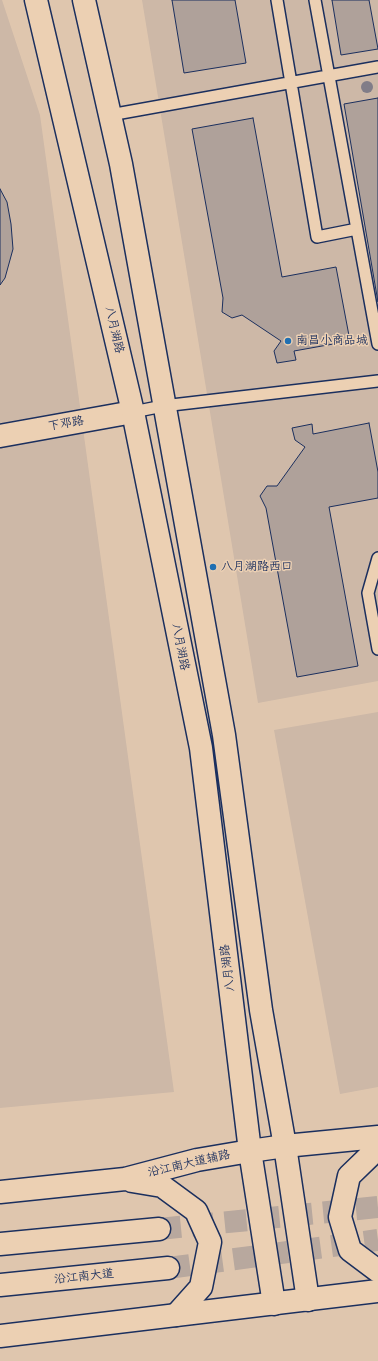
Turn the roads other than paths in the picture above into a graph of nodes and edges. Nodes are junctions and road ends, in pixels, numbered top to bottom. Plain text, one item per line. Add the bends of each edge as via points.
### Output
1 (36, 0) edge
2 (84, 0) edge
3 (277, 0) edge
4 (315, 0) edge
5 (378, 67) edge
6 (329, 76) junction
7 (292, 83) junction
8 (110, 115) junction
9 (357, 229) junction
10 (378, 344) edge
11 (378, 381) edge
12 (163, 406) junction
13 (133, 412) junction
14 (0, 436) edge
15 (378, 558) edge
16 (378, 649) edge
17 (378, 1137) edge
18 (285, 1146) junction
19 (378, 1148) edge
20 (250, 1151) junction
21 (125, 1179) junction
22 (0, 1192) edge
23 (159, 1229) tunnel mouth
24 (0, 1244) edge
25 (168, 1268) tunnel mouth
26 (378, 1271) edge
27 (0, 1285) edge
28 (378, 1291) edge
29 (308, 1300) junction
30 (274, 1304) junction
31 (176, 1315) junction
32 (0, 1336) edge

1 - 13 main road, 八月湖路
2 - 8 main road
3 - 7 lane
4 - 6 lane
5 - 6 lane
6 - 7 lane
6 - 9 lane
7 - 8 lane
7 - 9 lane via 317,237
8 - 12 main road via 121,164
9 - 10 lane
11 - 12 lane
12 - 13 lane
12 - 18 main road via 178,471 224,735 261,1010
13 - 14 main road, 下邓路
13 - 20 main road, 八月湖路 via 201,748
15 - 16 lane via 368,593
17 - 18 main road, 沿江南大道辅路
18 - 20 main road, 沿江南大道辅路
18 - 29 main road
19 - 26 main road via 349,1176 340,1217 350,1250
20 - 21 main road, 沿江南大道辅路 via 196,1160
20 - 30 main road, 八月湖路
21 - 22 main road, 沿江南大道辅路
21 - 31 main road via 162,1186 196,1211 210,1242 201,1286
23 - 24 main road
25 - 27 main road, 沿江南大道
28 - 29 main road
29 - 30 main road
30 - 31 main road
31 - 32 main road

